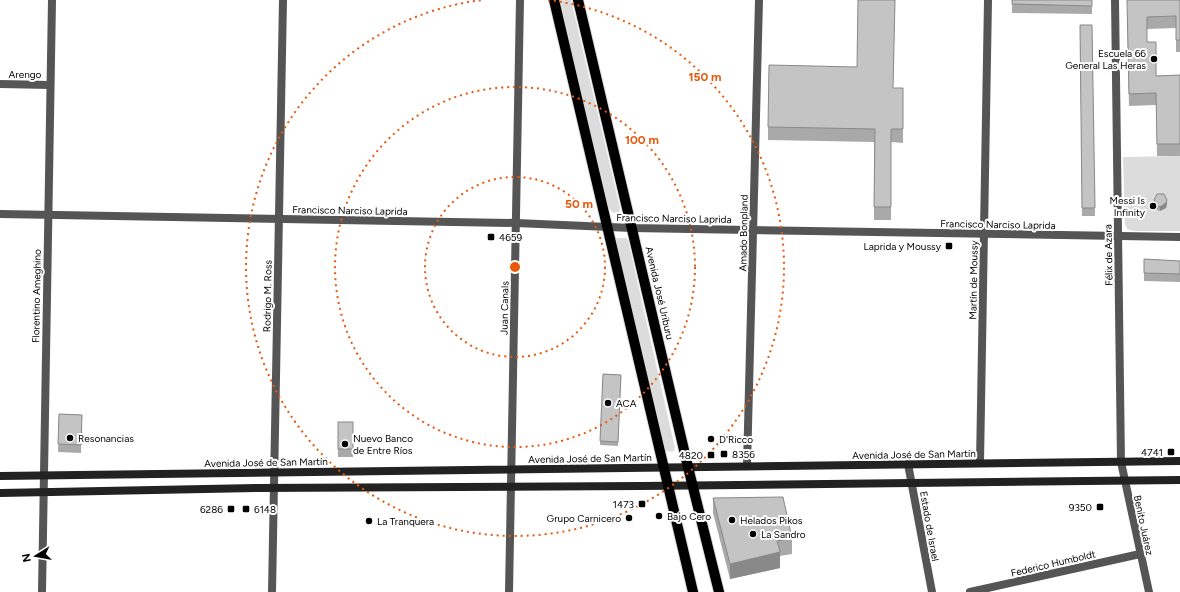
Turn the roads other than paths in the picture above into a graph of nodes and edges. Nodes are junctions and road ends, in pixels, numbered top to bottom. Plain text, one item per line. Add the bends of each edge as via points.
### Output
1 (52, 0) edge
2 (283, 0) edge
3 (520, 0) edge
4 (554, 0) edge
5 (578, 0) edge
6 (760, 0) edge
7 (988, 0) edge
8 (1115, 0) edge
9 (0, 84) edge
10 (50, 85) junction
11 (0, 214) edge
12 (48, 215) junction
13 (279, 219) junction
14 (516, 223) junction
15 (606, 227) junction
16 (632, 228) junction
17 (754, 230) junction
18 (984, 234) junction
19 (1118, 236) junction
20 (1180, 237) edge
21 (1180, 461) edge
22 (1121, 462) junction
23 (908, 464) junction
24 (980, 464) junction
25 (747, 466) junction
26 (688, 467) junction
27 (663, 468) junction
28 (511, 470) junction
29 (274, 472) junction
30 (43, 475) junction
31 (0, 476) edge
32 (1180, 480) edge
33 (1125, 481) junction
34 (912, 483) junction
35 (692, 485) junction
36 (511, 486) junction
37 (667, 486) junction
38 (274, 487) junction
39 (44, 491) junction
40 (0, 493) edge
41 (1140, 554) junction
42 (42, 592) edge
43 (272, 592) edge
44 (509, 592) edge
45 (693, 592) edge
46 (718, 592) edge
47 (932, 592) edge
48 (970, 592) edge
49 (1149, 592) edge

1 - 10 street, Florentino Ameghino
2 - 13 street, Rodrigo M. Ross
3 - 14 street, Juan Canals
4 - 15 main road
5 - 16 main road, Avenida José Uriburu
6 - 17 street, Amado Bonpland
7 - 18 street, Martín de Moussy
8 - 19 street, Félix de Azara
9 - 10 street, Arengo
10 - 12 street, Florentino Ameghino
11 - 12 street, Francisco Narciso Laprida
12 - 13 street, Francisco Narciso Laprida
12 - 30 street, Florentino Ameghino
13 - 14 street, Francisco Narciso Laprida
13 - 29 street, Rodrigo M. Ross
14 - 15 street, Francisco Narciso Laprida
14 - 28 street, Juan Canals
15 - 16 street, Francisco Narciso Laprida
15 - 27 main road
16 - 17 street, Francisco Narciso Laprida
16 - 26 main road, Avenida José Uriburu
17 - 18 street, Francisco Narciso Laprida
17 - 25 street, Amado Bonpland
18 - 19 street, Francisco Narciso Laprida
18 - 24 street, Martín de Moussy
19 - 20 street, Francisco Narciso Laprida
19 - 22 street, Félix de Azara
21 - 22 main road, Avenida José de San Martín
22 - 24 main road, Avenida José de San Martín
22 - 33 street, Benito Juárez
23 - 24 main road, Avenida José de San Martín
23 - 25 main road, Avenida José de San Martín
23 - 34 street, Estado de Israel
25 - 26 main road, Avenida José de San Martín
26 - 27 main road, Avenida José de San Martín
26 - 35 main road, Avenida José Uriburu
27 - 28 main road, Avenida José de San Martín
27 - 37 main road
28 - 29 main road, Avenida José de San Martín
28 - 36 street, Juan Canals
29 - 30 main road, Avenida José de San Martín
29 - 38 street, Rodrigo M. Ross
30 - 31 main road, Avenida José de San Martín
30 - 39 street, Florentino Ameghino
32 - 33 main road
33 - 34 main road
33 - 41 street, Benito Juárez
34 - 35 main road
34 - 47 street, Estado de Israel
35 - 37 main road
35 - 46 main road, Avenida José Uriburu
36 - 37 main road
36 - 38 main road
36 - 44 street, Juan Canals
37 - 45 main road
38 - 39 main road
38 - 43 street, Rodrigo M. Ross
39 - 40 main road
39 - 42 street, Florentino Ameghino
41 - 48 street, Federico Humboldt
41 - 49 street, Benito Juárez

